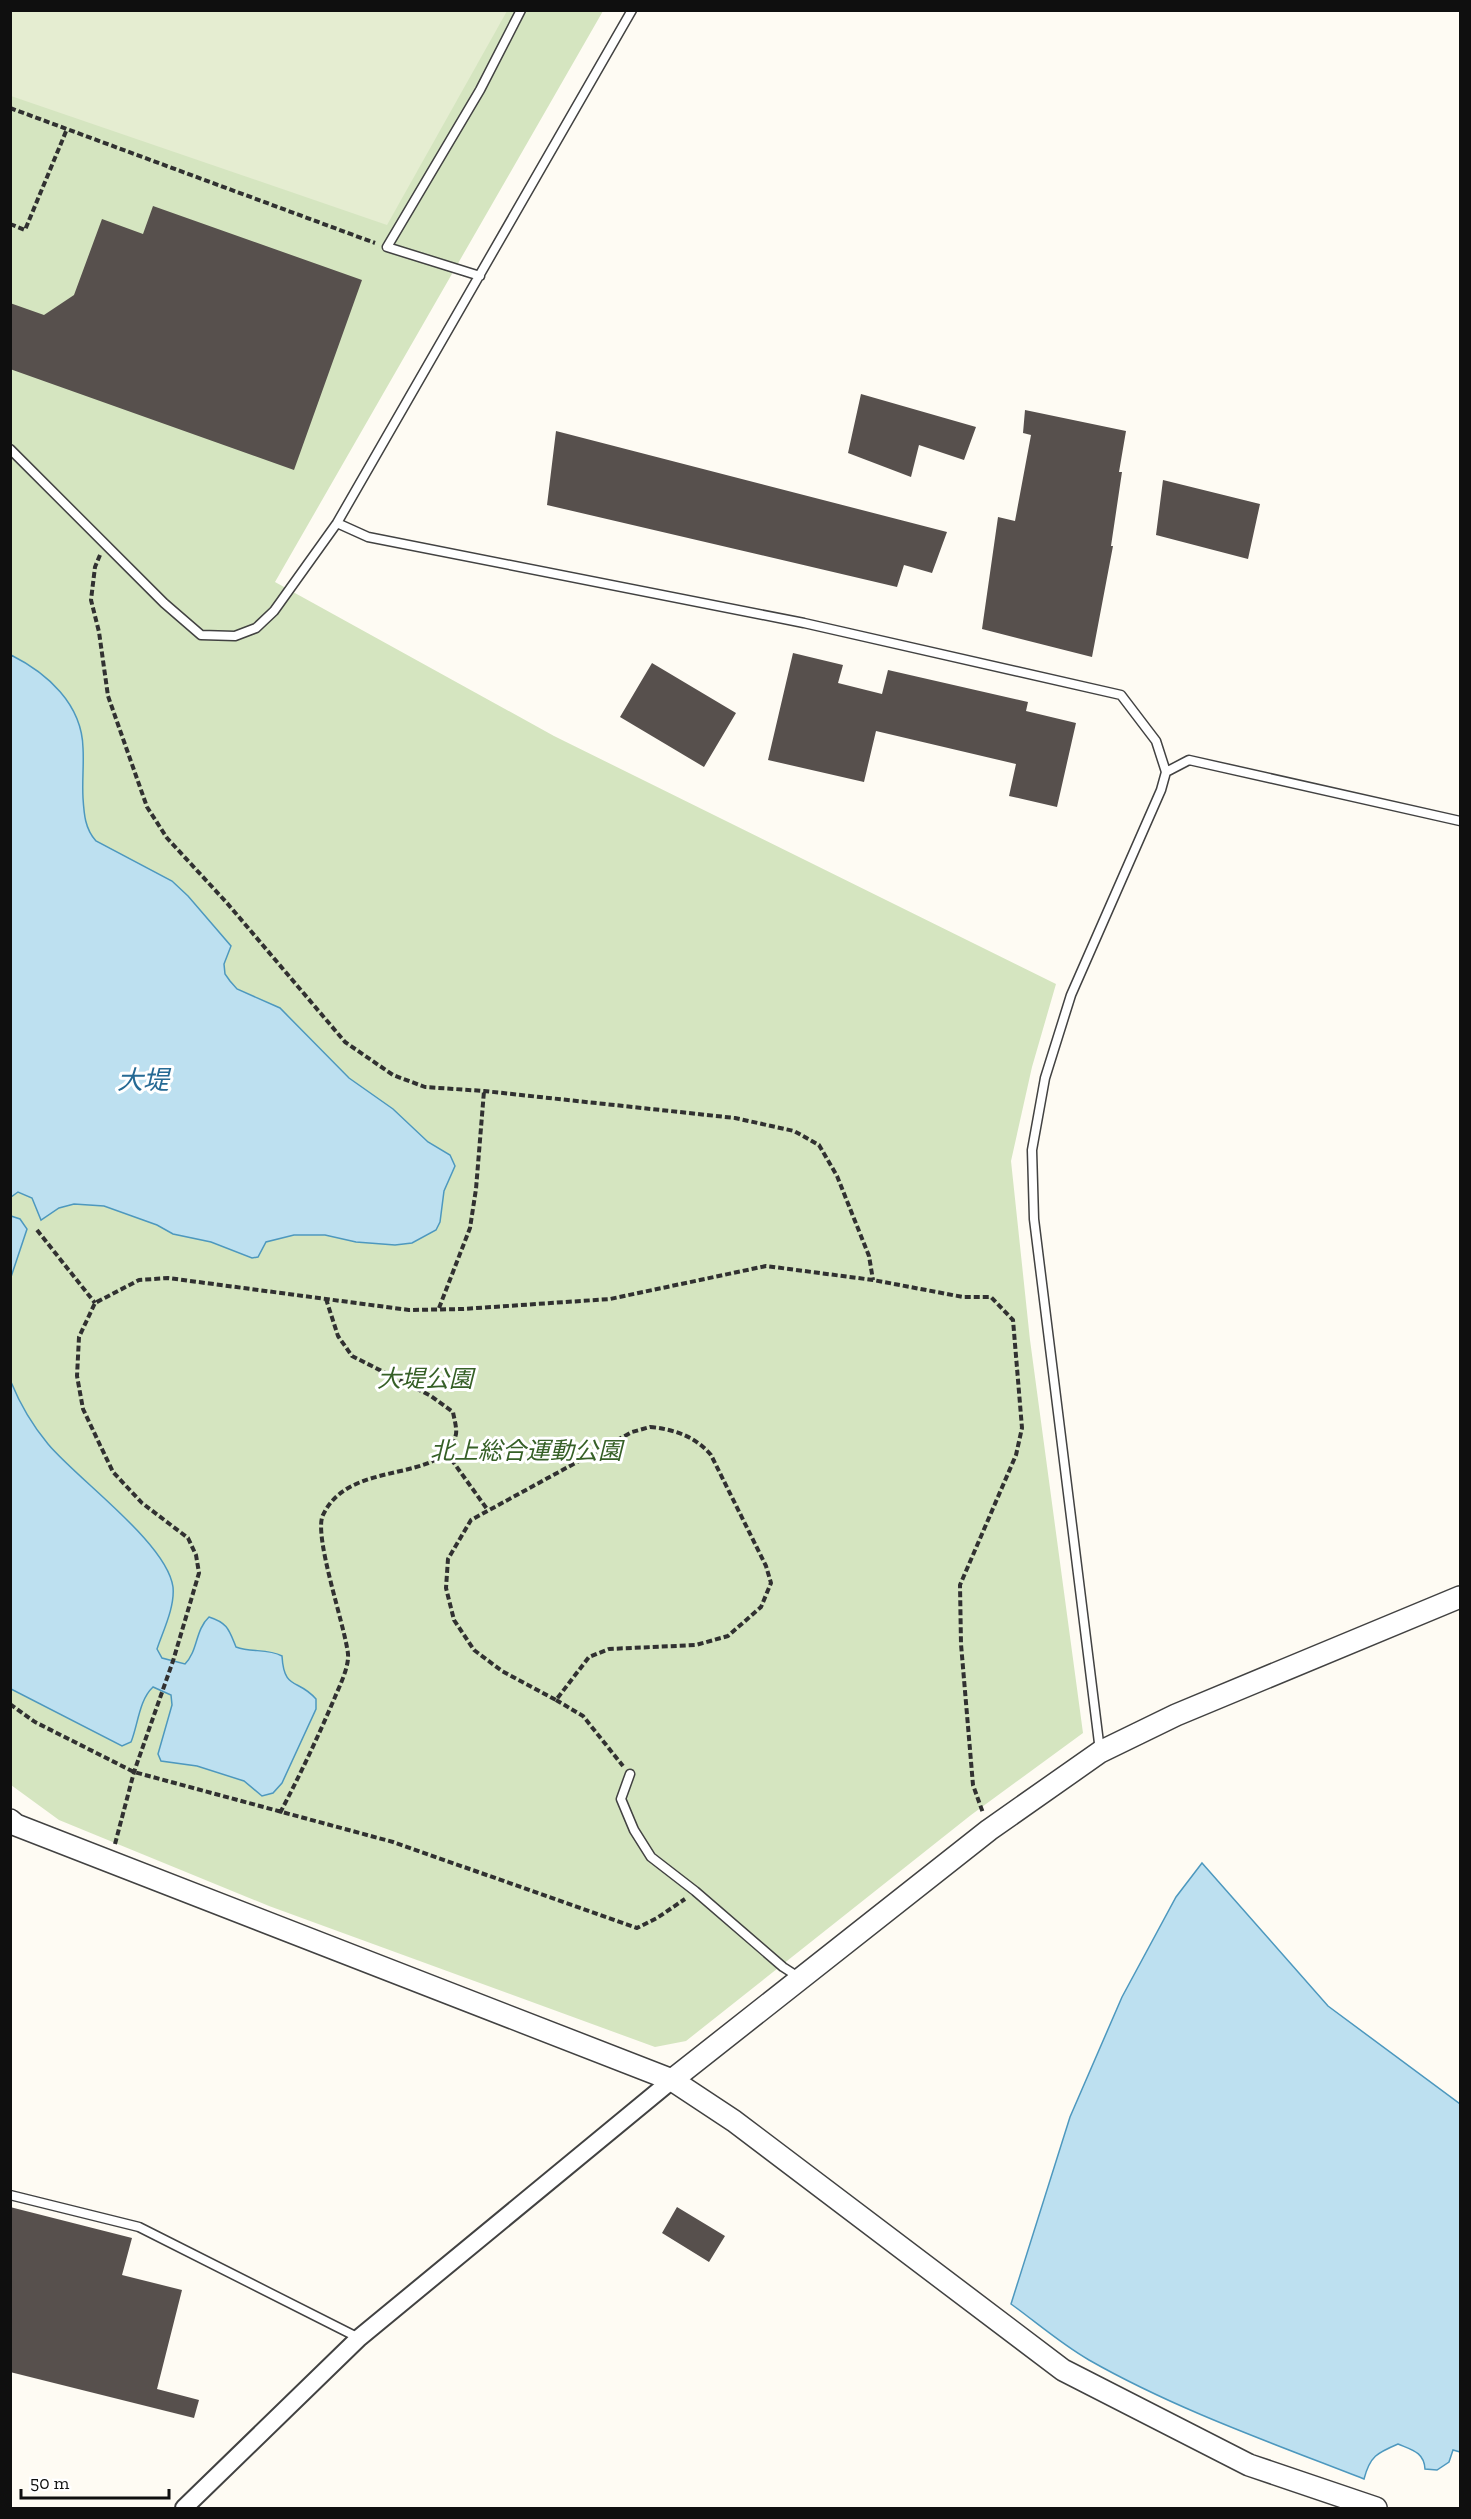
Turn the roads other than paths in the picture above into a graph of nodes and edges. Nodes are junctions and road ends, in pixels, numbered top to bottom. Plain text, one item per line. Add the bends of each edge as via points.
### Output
1 (521, 10) edge
2 (632, 10) edge
3 (480, 276) junction
4 (10, 449) edge
5 (337, 523) junction
6 (1166, 772) junction
7 (1461, 821) edge
8 (1461, 1597) edge
9 (1100, 1752) junction
10 (630, 1774) road end
11 (10, 1820) edge
12 (802, 1978) junction
13 (672, 2080) junction
14 (10, 2195) edge
15 (359, 2338) junction
16 (184, 2508) edge
17 (1376, 2508) edge

1 - 3 lane via 480,90 387,247
2 - 3 lane
3 - 5 lane
4 - 5 lane via 164,603 201,634 235,636 256,628 274,611
5 - 6 lane via 368,537 804,623 1121,695 1156,741
6 - 7 lane via 1189,760
6 - 9 lane via 1146,827 1071,995 1045,1078 1032,1150 1034,1219
8 - 9 street via 1176,1715
9 - 12 street via 989,1830
10 - 12 lane via 621,1799 651,1857 783,1967
11 - 13 street via 110,1863
12 - 13 street
13 - 15 street
13 - 17 street via 734,2121 1063,2370 1249,2465
14 - 15 lane via 140,2227
15 - 16 street

